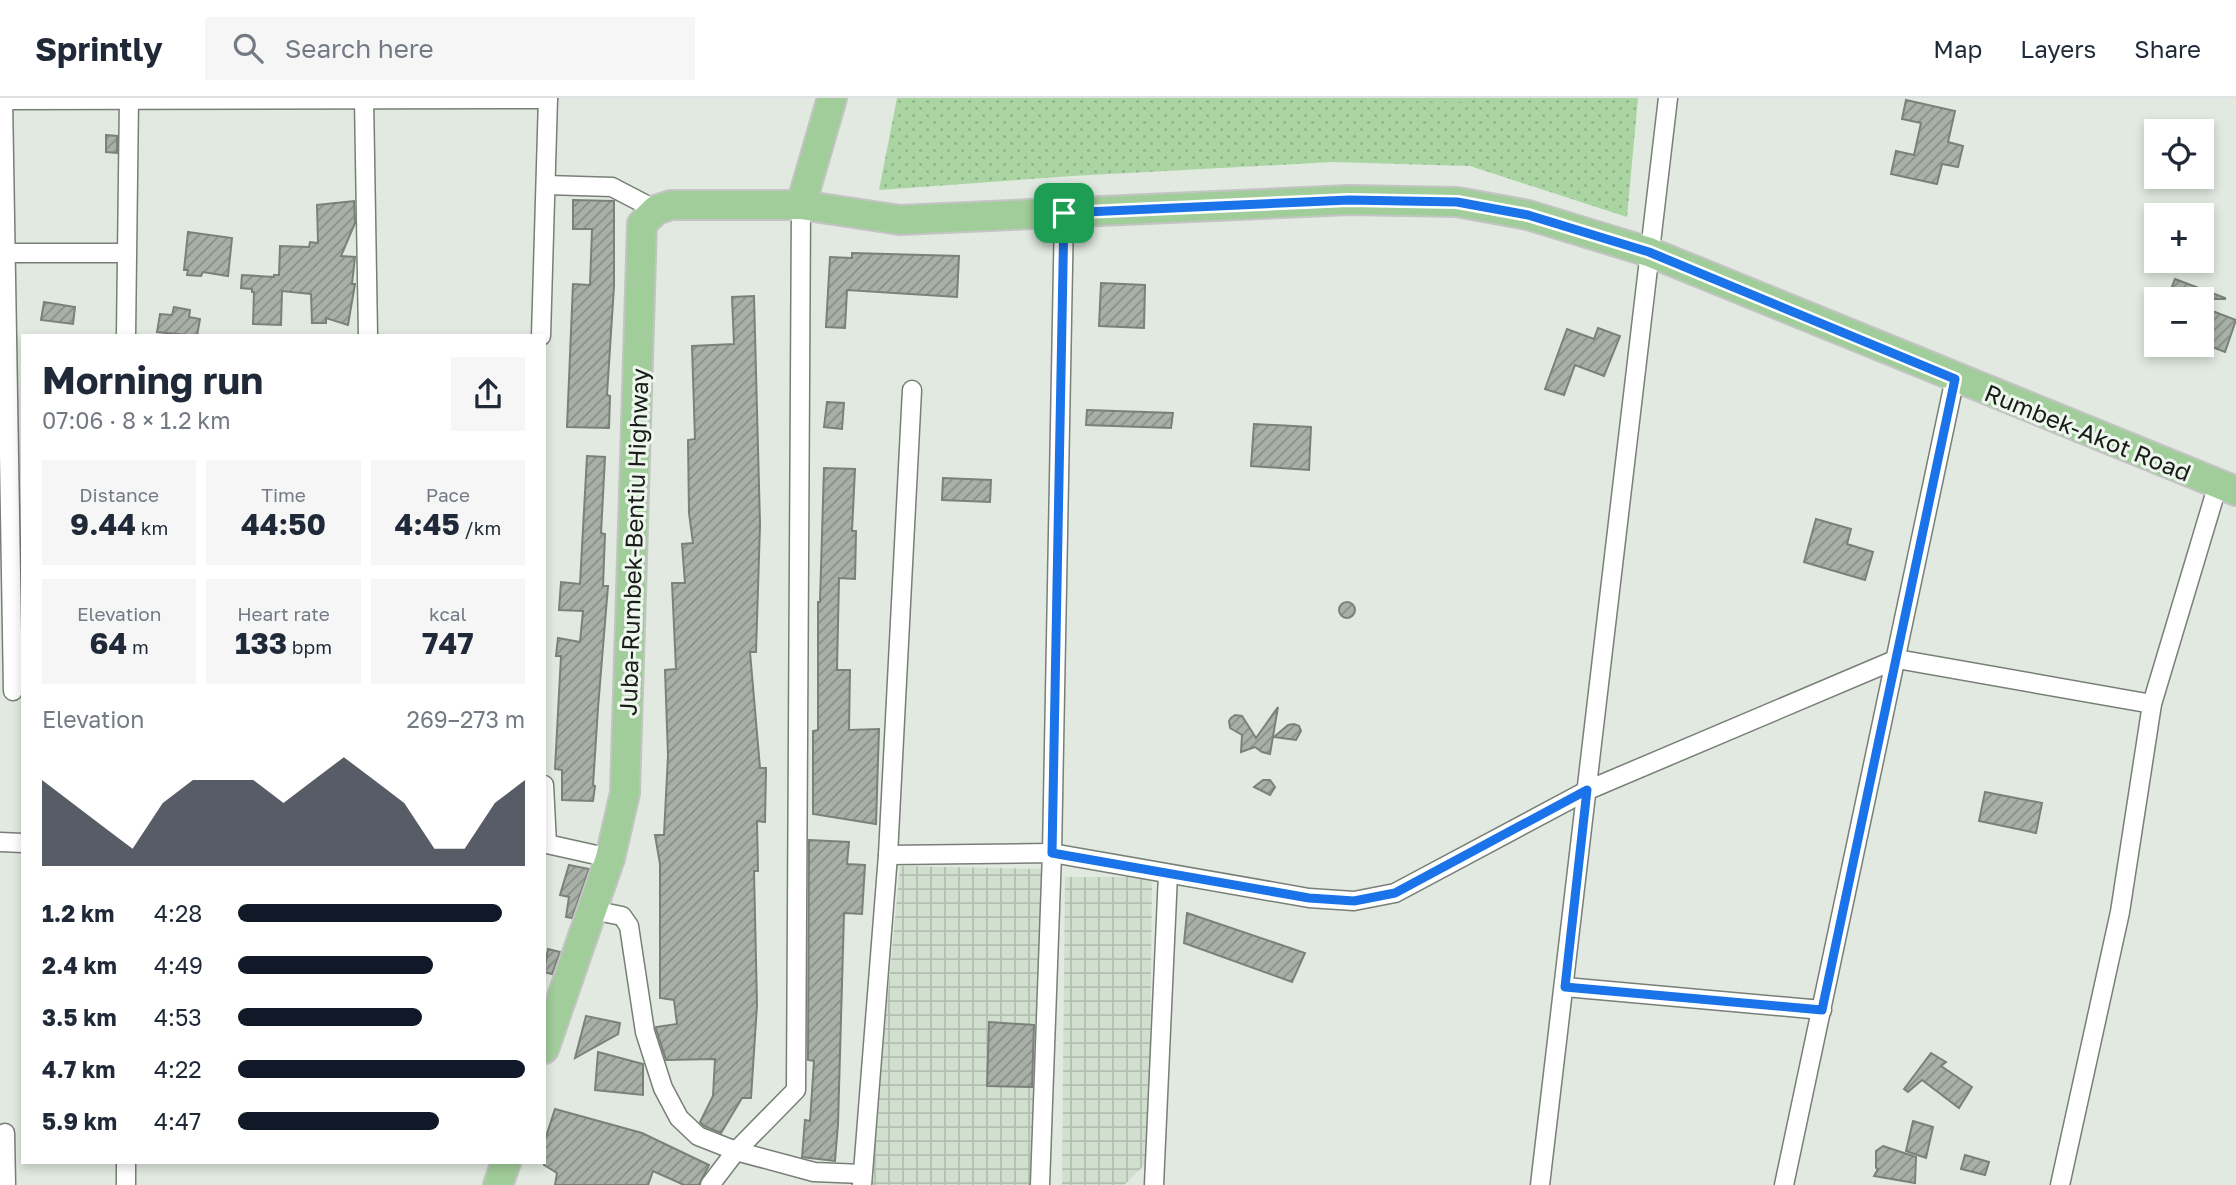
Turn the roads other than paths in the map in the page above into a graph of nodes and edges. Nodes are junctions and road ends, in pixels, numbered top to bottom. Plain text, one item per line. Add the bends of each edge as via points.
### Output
1 (548, 98) edge
2 (832, 98) edge
3 (1668, 98) edge
4 (129, 99) edge
5 (364, 99) edge
6 (1, 100) edge
7 (546, 185) junction
8 (801, 205) junction
9 (656, 209) junction
10 (1064, 213) junction
11 (1649, 252) junction
12 (3, 253) edge
13 (126, 253) junction
14 (126, 334) edge
15 (368, 334) edge
16 (541, 334) edge
17 (1955, 379) junction
18 (912, 390) dead end
19 (10, 402) edge
20 (2227, 488) edge
21 (11, 561) edge
22 (1897, 659) junction
23 (12, 692) edge
24 (2152, 704) junction
25 (1587, 790) junction
26 (546, 830) edge
27 (0, 842) edge
28 (21, 843) edge
29 (1052, 853) junction
30 (888, 855) junction
31 (610, 858) junction
32 (1168, 874) junction
33 (592, 910) junction
34 (1565, 987) junction
35 (1822, 1010) junction
36 (546, 1043) edge
37 (9, 1133) edge
38 (736, 1151) junction
39 (126, 1164) edge
40 (505, 1164) edge
41 (862, 1180) edge
42 (6, 1185) edge
43 (126, 1185) edge
44 (498, 1185) edge
45 (710, 1185) edge
46 (1040, 1185) edge
47 (1154, 1185) edge
48 (1540, 1185) edge
49 (1784, 1185) edge
50 (2060, 1185) edge

1 - 5 street
1 - 7 street
2 - 8 main road
3 - 11 street
4 - 5 street
4 - 6 street
4 - 13 street
5 - 15 street
6 - 12 street
7 - 9 street via 612,187
7 - 16 street
8 - 9 main road via 671,205
8 - 10 main road, Rumbek-Akot Road via 900,220
8 - 38 street via 796,1090
9 - 31 main road, Juba-Rumbek-Bentiu Highway via 642,224 625,793
10 - 11 main road, Rumbek-Akot Road via 1349,200 1457,202 1528,215
10 - 29 street
11 - 17 main road, Rumbek-Akot Road
11 - 25 street
12 - 13 street
12 - 19 street
13 - 14 street
17 - 20 main road, Rumbek-Akot Road
17 - 22 street
18 - 30 street
19 - 21 street
20 - 24 street
21 - 23 street
22 - 24 street
22 - 25 street
22 - 35 street
24 - 50 street via 2120,912
25 - 32 street via 1395,893 1354,901 1309,898
25 - 34 street
26 - 31 street via 547,844
27 - 28 street
29 - 30 street
29 - 32 street
29 - 46 street
30 - 41 street
31 - 33 main road, Juba-Rumbek-Bentiu Highway
32 - 47 street
33 - 36 main road, Juba-Rumbek-Bentiu Highway
33 - 38 street via 622,916 629,926 645,1032 663,1088 679,1118 698,1136
34 - 35 street
34 - 48 street
35 - 49 street
37 - 42 street
38 - 41 street
38 - 45 street
39 - 43 street
40 - 44 main road

